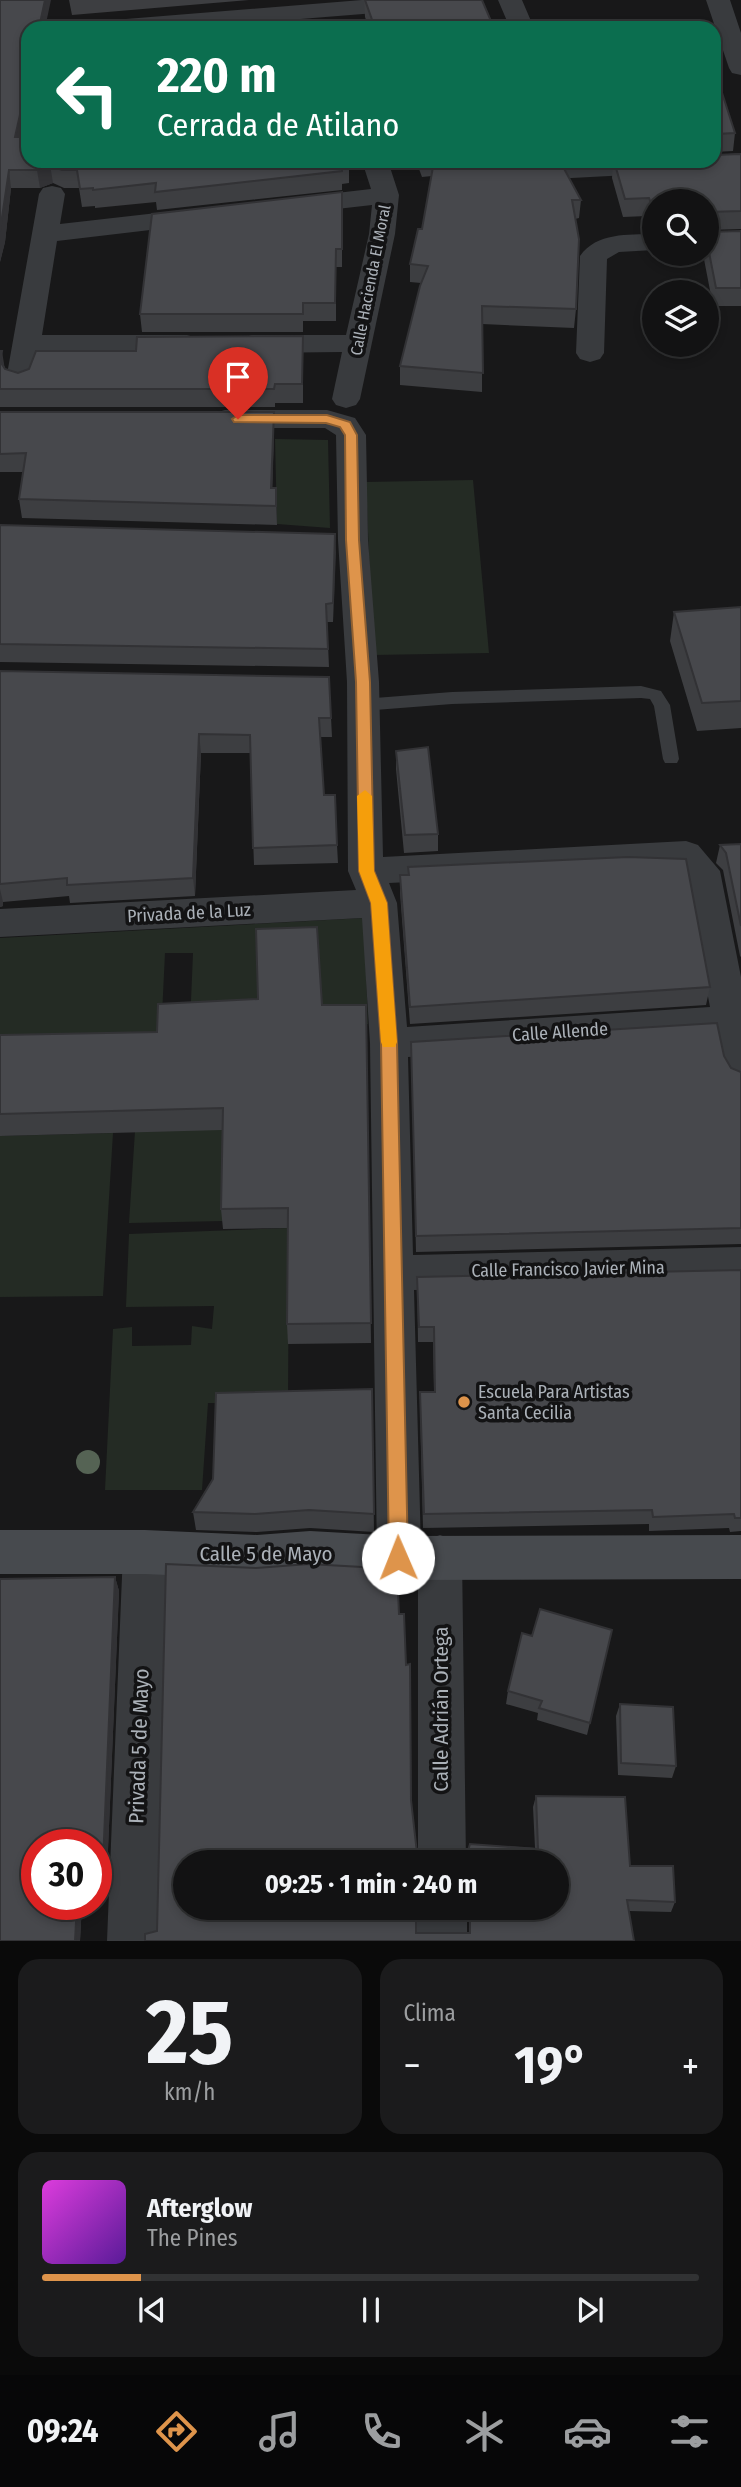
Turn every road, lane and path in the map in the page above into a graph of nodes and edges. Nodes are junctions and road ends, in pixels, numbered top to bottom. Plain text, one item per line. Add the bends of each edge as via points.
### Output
1 (450, 0) edge
2 (510, 0) edge
3 (718, 0) edge
4 (326, 12) edge
5 (199, 21) edge
6 (519, 21) edge
7 (741, 68) edge
8 (721, 161) edge
9 (741, 161) edge
10 (377, 168) edge
11 (558, 168) edge
12 (534, 172) edge
13 (52, 194) dead end
14 (386, 195) junction
15 (263, 209) edge
16 (222, 214) edge
17 (45, 234) junction
18 (642, 243) edge
19 (359, 343) junction
20 (27, 344) junction
21 (590, 353) dead end
22 (20, 380) edge
23 (336, 409) junction
24 (193, 419) edge
25 (353, 689) junction
26 (671, 759) dead end
27 (373, 887) junction
28 (0, 923) edge
29 (730, 1021) junction
30 (389, 1043) junction
31 (741, 1072) edge
32 (741, 1265) edge
33 (395, 1273) junction
34 (0, 1552) edge
35 (145, 1552) junction
36 (419, 1557) junction
37 (741, 1557) edge
38 (441, 1850) edge
39 (442, 1920) edge
40 (132, 1941) edge
41 (442, 1941) edge

1 - 4 street
2 - 6 street
3 - 7 street
4 - 5 street
8 - 9 street
10 - 14 street, Calle Hacienda El Moral
11 - 12 street
13 - 17 street
14 - 15 street
14 - 19 street, Calle Hacienda El Moral
16 - 17 street
17 - 20 street
18 - 21 street via 613,244 594,256
19 - 20 street
19 - 23 street, Calle Hacienda El Moral
20 - 22 street
23 - 24 street
23 - 25 street, Calle Adrián Ortega via 351,435 339,540
25 - 26 lane via 452,698 655,695 662,705
25 - 27 street, Calle Adrián Ortega
27 - 28 street, Privada de la Luz
27 - 29 street, Privada de la Luz via 686,854 702,871
27 - 30 street, Calle Adrián Ortega
29 - 30 street, Calle Allende
29 - 31 street, Privada de la Luz
30 - 33 street, Calle Adrián Ortega
32 - 33 street, Calle Francisco Javier Mina
33 - 36 street, Calle Adrián Ortega
34 - 35 main road, Calle 5 de Mayo
35 - 36 main road, Calle 5 de Mayo
35 - 40 street, Privada 5 de Mayo
36 - 37 main road, Calle 5 de Mayo
36 - 38 street, Calle Adrián Ortega
39 - 41 street

